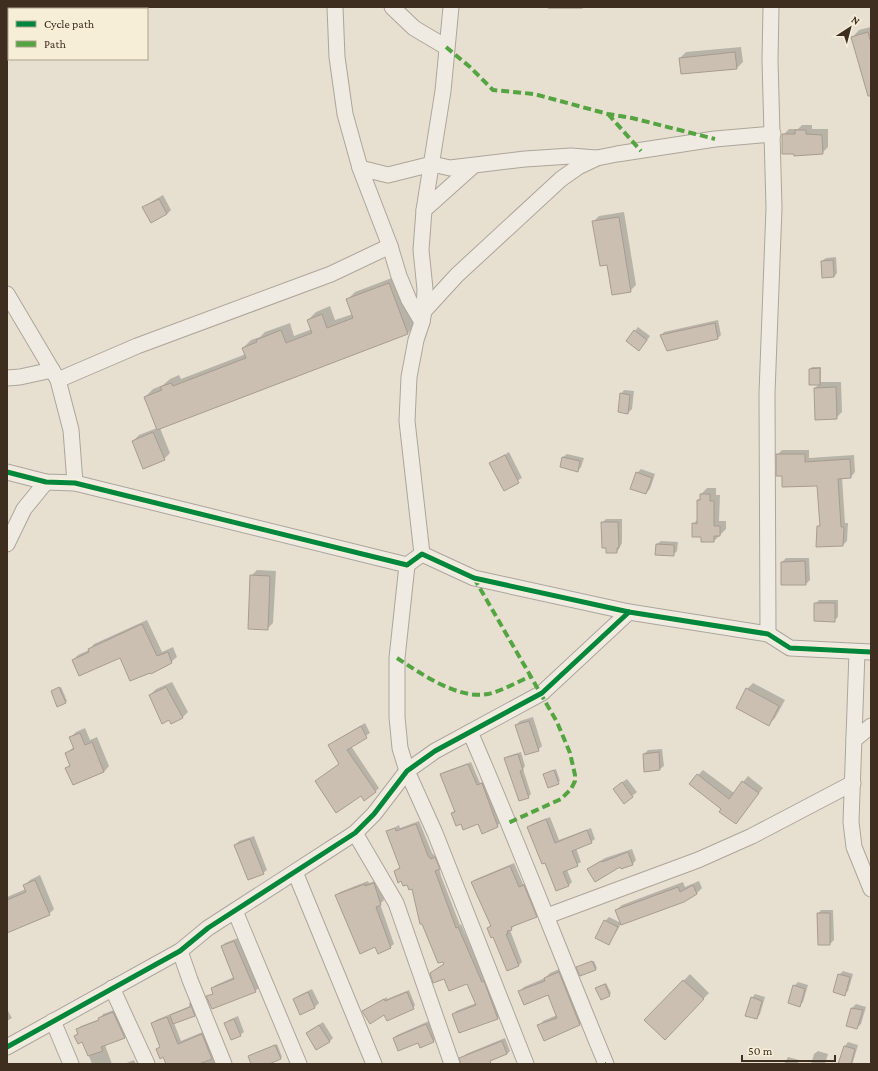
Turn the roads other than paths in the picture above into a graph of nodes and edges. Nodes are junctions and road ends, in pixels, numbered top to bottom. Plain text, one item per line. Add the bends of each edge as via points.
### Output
1 (335, 7) edge
2 (392, 7) edge
3 (451, 7) edge
4 (771, 7) edge
5 (446, 47) junction
6 (773, 134) junction
7 (597, 158) junction
8 (432, 164) junction
9 (472, 167) junction
10 (360, 168) junction
11 (424, 210) junction
12 (390, 246) junction
13 (8, 298) edge
14 (423, 316) junction
15 (55, 375) junction
16 (7, 378) edge
17 (7, 472) edge
18 (46, 482) junction
19 (75, 483) junction
20 (7, 544) edge
21 (422, 554) junction
22 (407, 565) junction
23 (629, 612) junction
24 (768, 634) junction
25 (864, 652) edge
26 (871, 726) edge
27 (470, 732) junction
28 (854, 740) junction
29 (407, 771) junction
30 (853, 783) junction
31 (355, 833) junction
32 (295, 872) junction
33 (870, 884) edge
34 (235, 911) junction
35 (547, 916) junction
36 (180, 951) junction
37 (112, 988) junction
38 (53, 1021) junction
39 (7, 1048) edge
40 (71, 1064) edge
41 (146, 1064) edge
42 (224, 1064) edge
43 (299, 1064) edge
44 (374, 1064) edge
45 (452, 1064) edge
46 (526, 1064) edge
47 (606, 1064) edge

1 - 10 street via 336,57 343,100
2 - 5 street via 414,28
3 - 5 street
4 - 6 street
5 - 8 street via 443,91
6 - 7 street via 715,139
6 - 24 street via 774,208 766,393
7 - 9 street via 571,156 525,159
7 - 14 street via 578,167 555,185 457,275
8 - 9 street via 450,168
8 - 10 street via 388,175
8 - 11 street
9 - 11 street
10 - 12 street
11 - 14 street via 421,250 425,289
12 - 14 street via 409,300
12 - 15 street via 331,274
13 - 15 street
14 - 21 street via 409,377 406,422
15 - 16 street
15 - 19 street via 71,430
17 - 18 street
18 - 19 street
18 - 20 street via 24,509
19 - 22 street
21 - 22 street
21 - 23 street via 474,578
22 - 29 street via 397,658 400,748
23 - 24 street
23 - 27 street via 542,693
24 - 25 street via 790,648
25 - 28 street
26 - 28 street
27 - 29 street via 435,751
27 - 35 street
28 - 30 street
29 - 31 street via 374,814
29 - 46 street via 435,833
30 - 33 street via 851,822 854,847
30 - 35 street via 752,836 698,860
31 - 32 street
31 - 45 street via 396,903
32 - 34 street
32 - 44 street
34 - 36 street via 208,928
34 - 43 street
35 - 47 street
36 - 37 street
36 - 42 street
37 - 38 street
37 - 41 street
38 - 39 street
38 - 40 street

